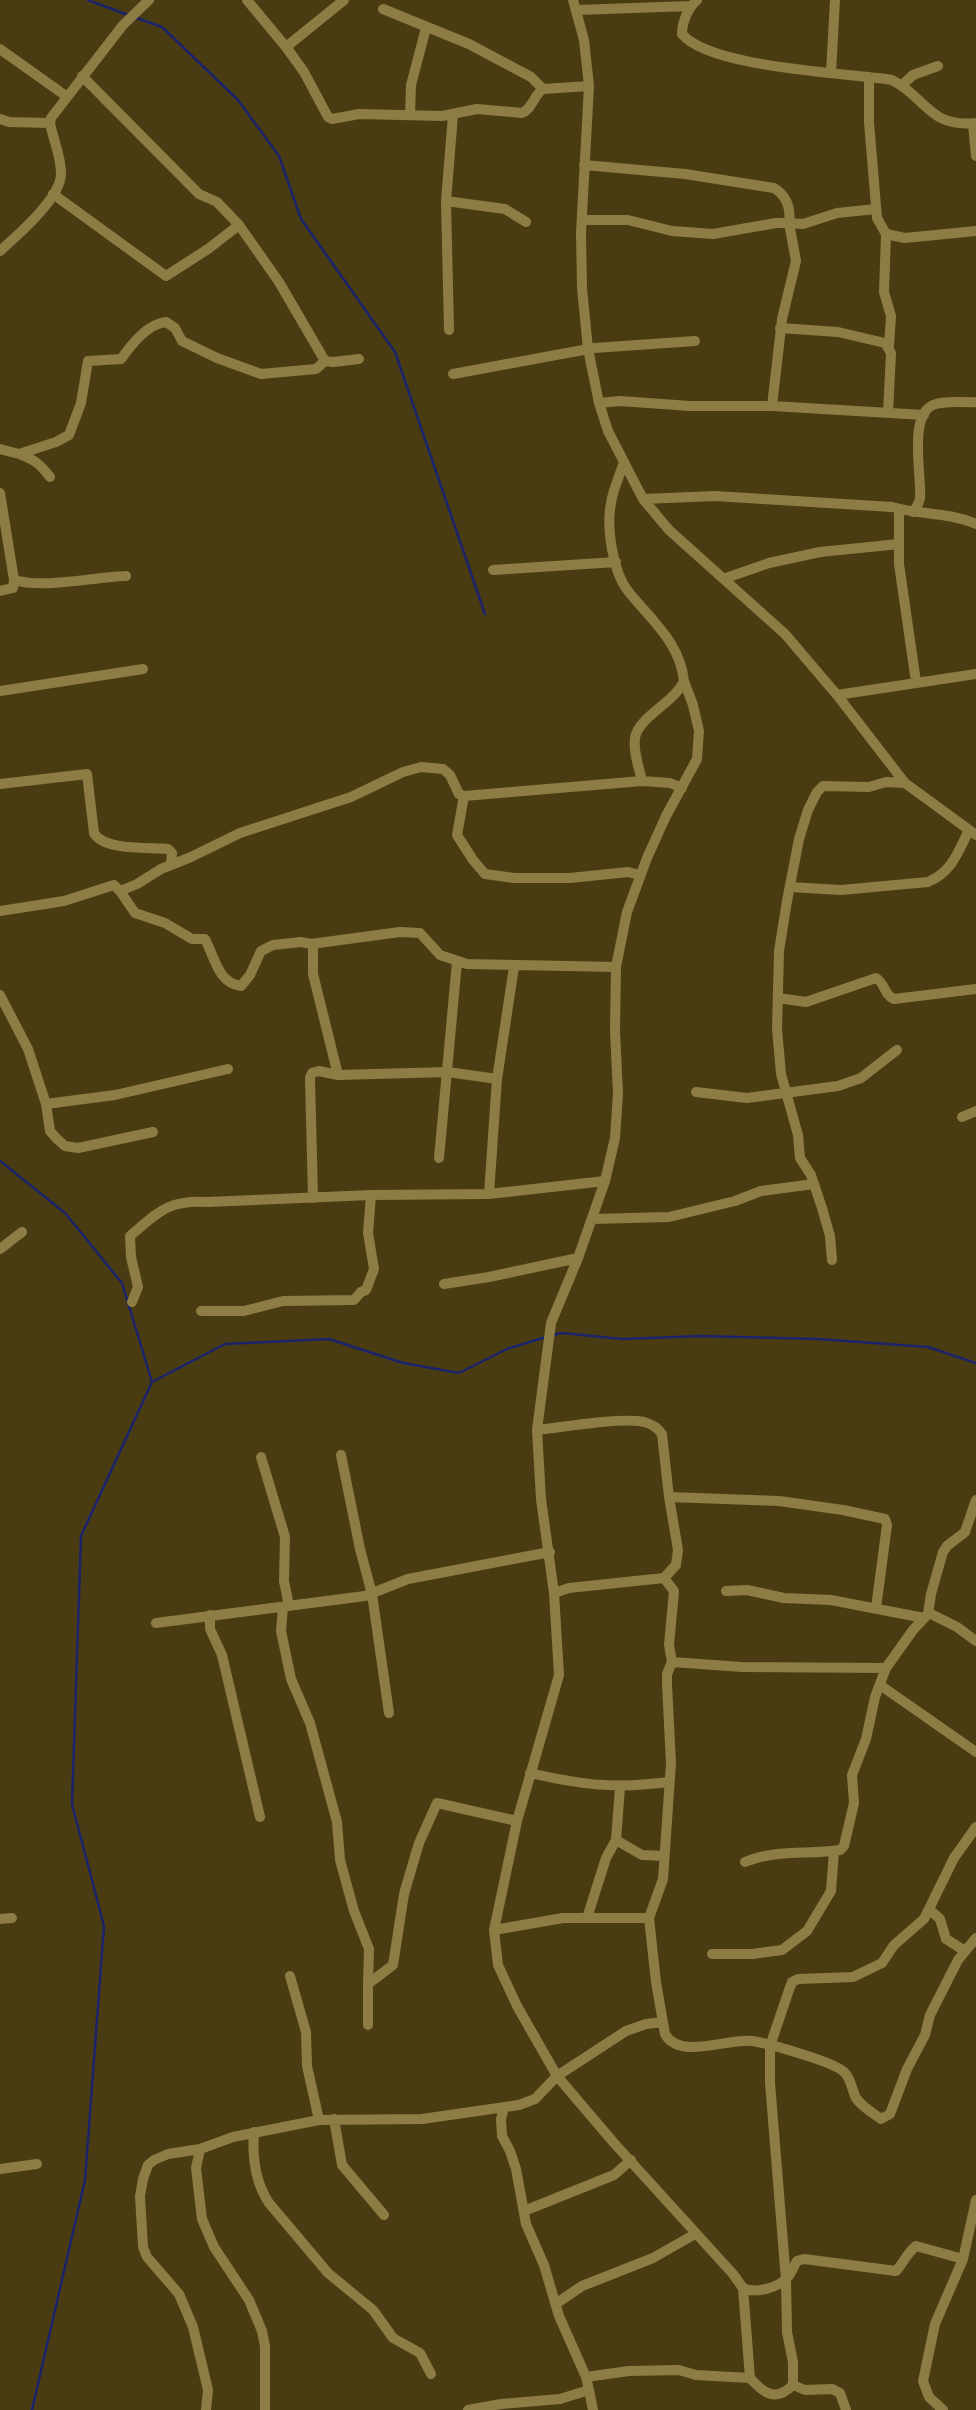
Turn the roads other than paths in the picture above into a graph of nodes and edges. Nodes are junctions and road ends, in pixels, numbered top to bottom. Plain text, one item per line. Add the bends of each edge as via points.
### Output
1 (149, 0) edge
2 (247, 0) edge
3 (344, 0) edge
4 (835, 0) edge
5 (694, 3) edge
6 (575, 5) edge
7 (383, 9) dead end
8 (426, 27) junction
9 (286, 47) junction
10 (0, 49) edge
11 (938, 66) dead end
12 (831, 73) junction
13 (82, 76) junction
14 (869, 77) junction
15 (902, 85) junction
16 (589, 86) junction
17 (543, 89) junction
18 (66, 96) junction
19 (410, 115) junction
20 (453, 115) junction
21 (0, 119) edge
22 (50, 123) junction
23 (974, 124) edge
24 (976, 156) edge
25 (584, 165) junction
26 (53, 194) junction
27 (446, 201) junction
28 (876, 209) junction
29 (582, 220) junction
30 (526, 222) dead end
31 (789, 223) junction
32 (239, 225) junction
33 (976, 230) edge
34 (886, 234) junction
35 (0, 251) edge
36 (780, 328) junction
37 (449, 330) dead end
38 (695, 341) dead end
39 (889, 346) junction
40 (589, 349) junction
41 (359, 359) dead end
42 (325, 361) junction
43 (453, 374) dead end
44 (976, 402) edge
45 (599, 403) junction
46 (772, 406) junction
47 (888, 412) junction
48 (924, 415) junction
49 (0, 449) edge
50 (19, 454) junction
51 (624, 462) junction
52 (50, 477) dead end
53 (0, 493) edge
54 (643, 499) junction
55 (900, 509) junction
56 (914, 512) junction
57 (1, 518) edge
58 (976, 524) edge
59 (899, 544) junction
60 (616, 562) junction
61 (493, 570) dead end
62 (126, 576) dead end
63 (726, 578) junction
64 (14, 580) junction
65 (0, 591) edge
66 (143, 670) dead end
67 (976, 674) edge
68 (684, 681) junction
69 (916, 682) junction
70 (0, 691) edge
71 (838, 695) junction
72 (642, 781) junction
73 (905, 783) junction
74 (0, 784) edge
75 (682, 788) junction
76 (464, 796) junction
77 (973, 833) edge
78 (171, 864) junction
79 (640, 875) junction
80 (790, 887) junction
81 (120, 891) junction
82 (0, 911) edge
83 (313, 944) junction
84 (457, 962) junction
85 (514, 967) junction
86 (616, 967) junction
87 (976, 989) edge
88 (0, 995) edge
89 (778, 998) junction
90 (897, 1050) dead end
91 (229, 1069) dead end
92 (448, 1072) junction
93 (338, 1075) junction
94 (497, 1079) junction
95 (786, 1091) junction
96 (696, 1092) dead end
97 (46, 1104) junction
98 (976, 1111) edge
99 (962, 1117) dead end
100 (153, 1132) dead end
101 (439, 1158) dead end
102 (605, 1181) junction
103 (814, 1184) junction
104 (489, 1194) junction
105 (371, 1195) junction
106 (313, 1198) junction
107 (592, 1219) junction
108 (22, 1232) dead end
109 (0, 1249) edge
110 (578, 1258) junction
111 (832, 1260) dead end
112 (444, 1284) dead end
113 (132, 1301) dead end
114 (201, 1311) dead end
115 (537, 1430) junction
116 (341, 1455) dead end
117 (261, 1457) dead end
118 (669, 1497) junction
119 (976, 1500) edge
120 (550, 1552) junction
121 (664, 1578) junction
122 (726, 1591) dead end
123 (554, 1592) junction
124 (372, 1594) junction
125 (286, 1606) junction
126 (876, 1608) junction
127 (210, 1615) junction
128 (926, 1616) junction
129 (156, 1623) dead end
130 (976, 1641) edge
131 (672, 1661) junction
132 (886, 1668) junction
133 (880, 1685) junction
134 (388, 1713) dead end
135 (976, 1752) edge
136 (530, 1773) junction
137 (668, 1782) junction
138 (620, 1787) junction
139 (260, 1817) dead end
140 (517, 1821) junction
141 (976, 1827) edge
142 (616, 1840) junction
143 (834, 1851) junction
144 (664, 1856) junction
145 (745, 1862) dead end
146 (930, 1909) junction
147 (12, 1918) dead end
148 (587, 1918) junction
149 (649, 1918) junction
150 (0, 1919) edge
151 (494, 1930) junction
152 (976, 1938) edge
153 (965, 1951) junction
154 (712, 1954) dead end
155 (290, 1976) dead end
156 (368, 1984) junction
157 (663, 2022) junction
158 (368, 2025) dead end
159 (770, 2046) junction
160 (557, 2076) junction
161 (504, 2108) junction
162 (334, 2119) junction
163 (319, 2120) junction
164 (254, 2132) junction
165 (200, 2149) junction
166 (631, 2160) junction
167 (37, 2164) dead end
168 (0, 2169) edge
169 (976, 2200) edge
170 (524, 2211) junction
171 (384, 2215) dead end
172 (695, 2234) junction
173 (963, 2259) junction
174 (786, 2280) junction
175 (743, 2288) junction
176 (557, 2303) junction
177 (431, 2374) dead end
178 (586, 2377) junction
179 (751, 2378) junction
180 (793, 2385) junction
181 (589, 2390) junction
182 (508, 2407) edge
183 (206, 2410) edge
184 (265, 2410) edge
185 (468, 2410) edge
186 (593, 2410) edge
187 (846, 2410) edge
188 (943, 2410) edge

1 - 13 street
2 - 9 street
3 - 9 street
4 - 12 street
5 - 6 street
5 - 12 street via 682,27 687,41 761,65
6 - 16 street
7 - 8 street
8 - 17 street via 469,44 531,77
8 - 19 street via 411,85
9 - 19 street via 328,117
10 - 18 street
11 - 15 street via 913,75
12 - 14 street
13 - 18 street
13 - 32 street via 199,194 217,202
14 - 15 street
14 - 28 street
15 - 23 street via 940,120
16 - 17 street
16 - 25 street
17 - 20 street via 522,113 477,109
18 - 22 street
19 - 20 street
20 - 27 street
21 - 22 street
22 - 26 street via 61,174
23 - 24 street
25 - 29 street
25 - 31 street via 774,188 785,197
26 - 32 street via 166,276
26 - 35 street
27 - 30 street via 505,209
27 - 37 street
28 - 31 street
28 - 34 street
29 - 31 street via 628,219 672,231 713,234
29 - 40 street via 582,288
31 - 36 street via 796,261
32 - 42 street
33 - 34 street via 905,239
34 - 39 street via 884,292 891,316
36 - 39 street via 838,332
36 - 46 street
38 - 40 street
39 - 47 street
40 - 43 street
40 - 45 street
41 - 42 street
42 - 50 street via 316,369 261,374 182,341 166,322 155,323 121,359 88,361 81,403 69,435
44 - 48 street via 936,403
45 - 46 street
45 - 51 street
46 - 47 street
47 - 48 street
48 - 56 street via 917,454 920,501
49 - 50 street
50 - 52 street via 32,458
51 - 54 street
51 - 60 street via 611,503
53 - 57 street
54 - 55 street via 715,496
54 - 63 street via 669,530
55 - 56 street
55 - 59 street
56 - 58 street via 949,514
57 - 64 street
59 - 63 street via 820,551
59 - 69 street
60 - 61 street
60 - 68 street via 626,589 662,629
62 - 64 street via 30,585
63 - 71 street via 785,634
64 - 65 street via 13,588
66 - 70 street
67 - 69 street
68 - 72 street via 635,734
68 - 75 street via 699,731 697,760
69 - 71 street
71 - 73 street
72 - 75 street
72 - 76 street
73 - 77 street
73 - 80 street via 820,788 808,810
74 - 78 street via 87,774 98,839 168,849
75 - 79 street
76 - 78 street via 443,769 421,767 351,797 240,833
76 - 79 street via 457,835 485,874 514,878
77 - 80 street via 950,868 928,882 841,890
78 - 81 street
79 - 86 street
80 - 89 street via 779,951
81 - 82 street via 114,886 64,901
81 - 83 street via 135,913 192,939 205,939 223,979 234,985 242,986 261,951 281,944
83 - 84 street via 416,932 439,955
83 - 93 street via 313,974
84 - 85 street
84 - 92 street
85 - 86 street
85 - 94 street
86 - 102 street via 618,1093 615,1138
87 - 89 street via 894,999 876,978 806,1002
88 - 97 street via 28,1049
89 - 95 street via 778,1057
90 - 95 street via 862,1078 838,1086
91 - 97 street via 115,1095
92 - 93 street
92 - 94 street
92 - 101 street
93 - 106 street via 319,1071 310,1078
94 - 104 street
95 - 96 street via 747,1098
95 - 103 street via 800,1158
97 - 100 street via 50,1131 65,1146 78,1148
98 - 99 street
102 - 104 street
102 - 107 street
103 - 107 street via 761,1191 669,1217
103 - 111 street via 830,1236
104 - 105 street
105 - 106 street
105 - 114 street via 368,1233 374,1269 366,1290 354,1300 283,1301 244,1311
106 - 113 street via 185,1201 162,1209 130,1236 138,1287
107 - 110 street
108 - 109 street
110 - 112 street
110 - 115 street via 551,1323
115 - 118 street via 630,1421 650,1424 662,1434
115 - 120 street
116 - 124 street
117 - 125 street via 283,1529
118 - 121 street via 678,1558
118 - 126 street via 779,1501 885,1519
119 - 128 street via 965,1532 943,1552
120 - 123 street
120 - 124 street via 408,1579
121 - 123 street
121 - 131 street via 674,1591
122 - 126 street
123 - 136 street via 559,1675
124 - 125 street
124 - 134 street
125 - 127 street
125 - 156 street via 281,1630 291,1679 310,1723 337,1822 340,1860 369,1949
126 - 128 street
127 - 129 street
127 - 139 street
128 - 130 street via 957,1627
128 - 132 street
131 - 132 street via 742,1667
131 - 137 street via 667,1674
132 - 133 street
133 - 135 street
133 - 143 street via 852,1775 854,1803 844,1846
136 - 138 street
136 - 140 street
137 - 138 street
137 - 144 street
138 - 142 street
140 - 151 street
140 - 156 street via 437,1803 404,1894 393,1965
141 - 146 street via 954,1858
142 - 144 street via 642,1855
142 - 148 street
143 - 145 street via 760,1855
143 - 154 street via 831,1891 807,1931 782,1950
144 - 149 street via 661,1887
146 - 153 street via 940,1919 946,1939
146 - 159 street via 882,1963 862,1974 795,1980
147 - 150 street
148 - 149 street
148 - 151 street
149 - 157 street
151 - 160 street via 498,1965
152 - 153 street
153 - 159 street via 930,2015 890,2114 881,2119 858,2100 845,2072
155 - 163 street via 306,2032 307,2066
156 - 158 street
157 - 159 street via 668,2039 684,2046 746,2040
157 - 160 street via 625,2031
159 - 174 street
160 - 161 street via 535,2099
160 - 166 street
161 - 162 street via 422,2119
161 - 170 street via 502,2136 516,2169
162 - 163 street
162 - 171 street via 342,2165
163 - 164 street
164 - 165 street
164 - 177 street via 254,2166 269,2203 328,2273 373,2310 393,2338 420,2353
165 - 183 street via 154,2160 148,2165 140,2196 144,2253 179,2294 194,2327 208,2390
165 - 184 street via 196,2168 202,2219 262,2331
166 - 170 street via 614,2175
166 - 172 street
167 - 168 street
169 - 173 street
170 - 176 street
172 - 175 street
172 - 176 street via 653,2258 582,2286
173 - 174 street via 916,2246 896,2270 804,2259 797,2261
173 - 188 street via 935,2324 923,2381 929,2397
174 - 175 street via 759,2291
174 - 180 street
175 - 179 street
176 - 178 street
178 - 179 street via 680,2370
178 - 181 street
179 - 180 street via 758,2388 778,2395
180 - 187 street via 805,2390 832,2389 840,2393
181 - 182 street
181 - 186 street
182 - 185 street

